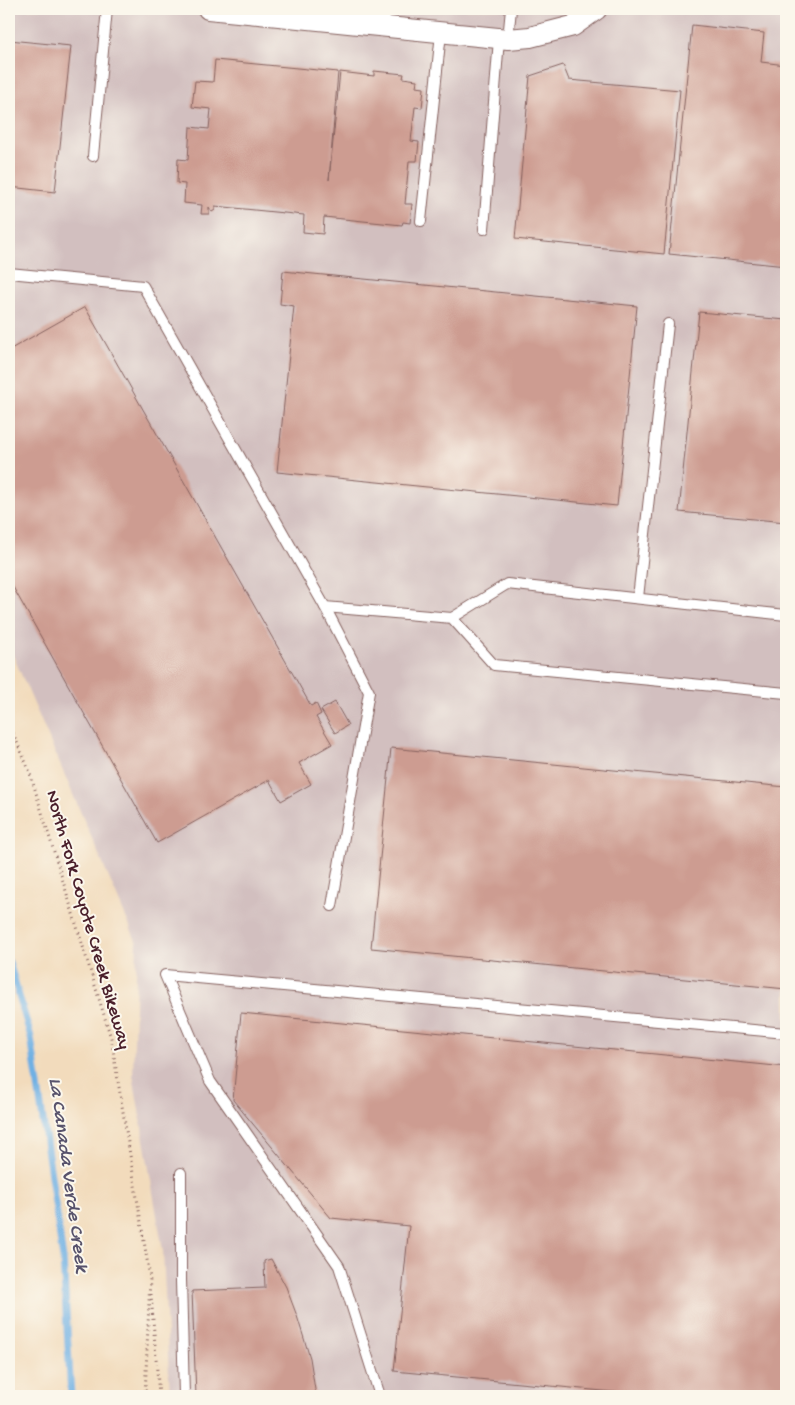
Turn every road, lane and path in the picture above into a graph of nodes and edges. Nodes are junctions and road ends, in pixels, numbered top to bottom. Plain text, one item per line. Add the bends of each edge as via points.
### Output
1 (107, 9) edge
2 (208, 9) edge
3 (511, 9) edge
4 (597, 9) edge
5 (441, 33) junction
6 (503, 39) junction
7 (93, 156) dead end
8 (421, 221) dead end
9 (484, 229) dead end
10 (9, 273) edge
11 (668, 324) dead end
12 (638, 598) junction
13 (325, 608) junction
14 (786, 615) edge
15 (452, 618) junction
16 (786, 686) edge
17 (786, 693) edge
18 (9, 724) edge
19 (332, 906) dead end
20 (786, 1032) edge
21 (181, 1173) dead end
22 (150, 1278) junction
23 (144, 1396) edge
24 (159, 1396) edge
25 (184, 1396) edge
26 (380, 1396) edge

1 - 7 lane
2 - 5 street
3 - 6 lane
4 - 6 street via 573,26 530,37
5 - 6 street
5 - 8 lane
6 - 9 lane
10 - 13 lane via 143,286
11 - 12 lane
12 - 14 lane
12 - 15 lane via 507,584
13 - 15 lane
13 - 19 lane via 369,692
15 - 17 lane via 494,664
16 - 17 lane
18 - 22 path, North Fork Coyote Creek Bikeway via 29,770 111,1038
20 - 26 lane via 165,975 210,1081 339,1266
21 - 25 lane
22 - 23 path, North Fork Coyote Creek Bikeway
22 - 24 path

